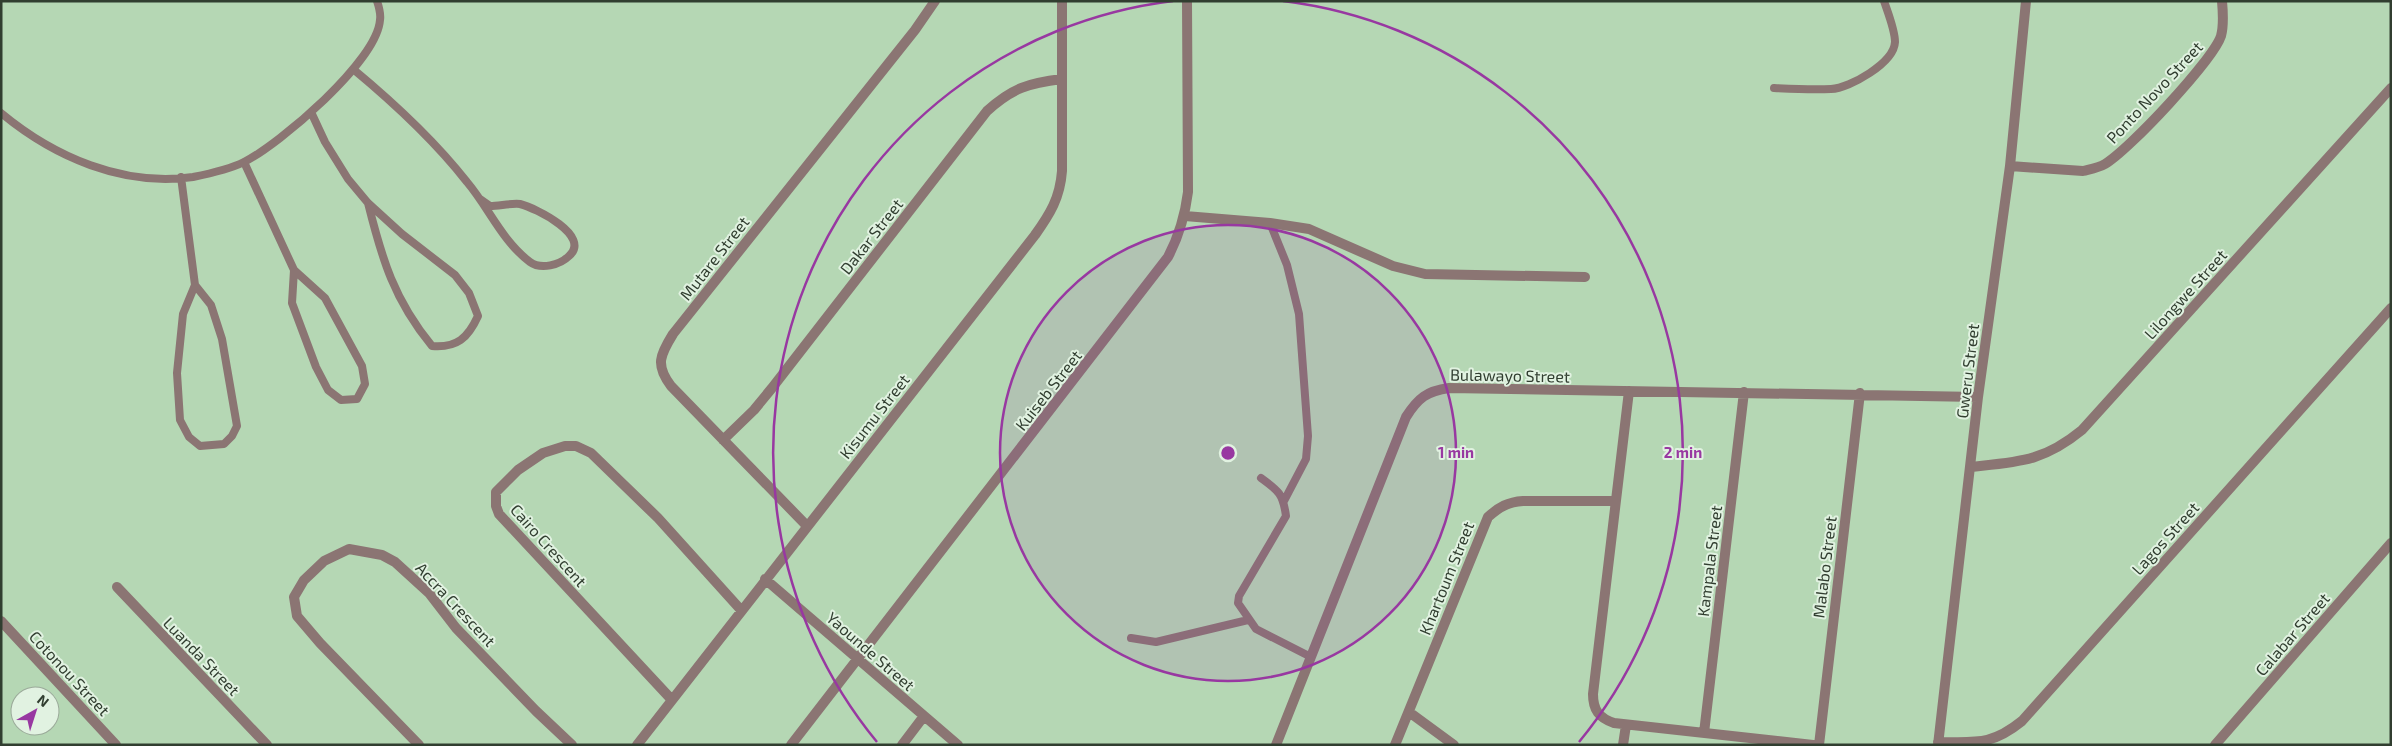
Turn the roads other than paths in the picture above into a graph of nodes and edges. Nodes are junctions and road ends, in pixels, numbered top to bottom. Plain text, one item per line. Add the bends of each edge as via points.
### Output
1 (377, 1) edge
2 (935, 1) edge
3 (1062, 1) edge
4 (1187, 1) edge
5 (1884, 1) edge
6 (2026, 1) edge
7 (2222, 1) edge
8 (354, 69) junction
9 (1062, 79) junction
10 (1774, 88) dead end
11 (2391, 88) edge
12 (311, 112) junction
13 (1, 113) edge
14 (244, 162) junction
15 (2010, 166) junction
16 (181, 177) junction
17 (480, 199) junction
18 (368, 203) junction
19 (1185, 216) junction
20 (1270, 223) junction
21 (294, 270) junction
22 (1584, 277) dead end
23 (194, 285) junction
24 (2391, 308) edge
25 (1629, 391) junction
26 (1744, 392) junction
27 (1860, 394) junction
28 (1978, 397) junction
29 (723, 440) junction
30 (1971, 467) junction
31 (1262, 478) dead end
32 (1284, 501) junction
33 (1615, 501) junction
34 (806, 526) junction
35 (2391, 543) edge
36 (765, 579) junction
37 (117, 587) dead end
38 (741, 610) junction
39 (1248, 620) junction
40 (1, 621) edge
41 (1131, 638) dead end
42 (1311, 657) junction
43 (858, 660) junction
44 (672, 700) junction
45 (1409, 712) junction
46 (924, 716) junction
47 (1626, 724) junction
48 (1704, 734) junction
49 (1938, 743) edge
50 (116, 745) edge
51 (267, 745) edge
52 (419, 745) edge
53 (572, 745) edge
54 (637, 745) edge
55 (791, 745) edge
56 (902, 745) edge
57 (958, 745) edge
58 (1276, 745) edge
59 (1395, 745) edge
60 (1454, 745) edge
61 (1623, 745) edge
62 (1813, 745) edge
63 (1819, 745) edge
64 (2216, 745) edge

1 - 8 lane via 380,20 374,39
2 - 29 street, Mutare Street via 666,346 660,368 664,376
3 - 9 street, Kisumu Street
4 - 19 street, Kuiseb Street via 1188,192
5 - 10 lane via 1895,40 1893,52 1886,62 1848,85 1833,89
6 - 15 street, Gweru Street
7 - 15 street, Ponto Novo Street via 2223,23 2215,49 2144,130 2116,156 2094,169 2083,171
8 - 12 lane
8 - 17 lane via 458,170
9 - 29 street, Dakar Street via 1013,90 987,111 772,388
9 - 34 street, Kisumu Street via 1061,188 1056,204
11 - 30 street, Lilongwe Street via 2082,430 2048,454 2030,460
12 - 14 lane
12 - 18 lane via 348,179
13 - 16 lane via 42,144 84,163 127,176
14 - 16 lane via 194,177
14 - 21 lane
15 - 28 street, Gweru Street
16 - 23 lane
17 - 17 lane via 490,206 518,204 535,209 560,224 573,238 574,248 570,256 550,267 532,264 501,233
18 - 18 lane via 455,276 469,293 478,316 463,338 448,347 432,346 412,322 392,282
19 - 20 street
19 - 43 street, Kuiseb Street via 1178,239 1156,275
20 - 22 street via 1309,229 1392,266 1425,274
20 - 32 lane via 1287,265 1299,314 1308,436 1306,459
21 - 21 lane via 292,303 316,367 328,390 341,400 357,399 365,384 362,366 325,298
23 - 23 lane via 211,305 222,339 237,426 224,444 200,446 189,437 180,420 178,373 183,314
24 - 49 street, Lagos Street via 2022,721 1997,739
25 - 26 street, Bulawayo Street
25 - 33 street
25 - 42 street, Bulawayo Street via 1449,388 1420,398 1406,417
26 - 27 street, Bulawayo Street
26 - 48 street, Kampala Street
27 - 28 street, Bulawayo Street
27 - 63 street, Malabo Street
28 - 30 street, Gweru Street
29 - 34 street, Mutare Street
30 - 49 street, Gweru Street
31 - 32 lane via 1279,491
32 - 39 lane via 1286,516 1239,596 1238,603
33 - 45 street, Khartoum Street via 1516,501 1497,508 1488,517
33 - 47 street via 1593,703 1600,717
34 - 36 street, Kisumu Street
35 - 64 street, Calabar Street
36 - 38 street, Kisumu Street
36 - 43 street, Yaounde Street
37 - 51 street, Luanda Street
38 - 44 street, Kisumu Street
38 - 44 street, Cairo Crescent via 658,518 591,453 576,446 542,453 518,470 496,492 499,514
39 - 41 lane via 1156,642
39 - 42 lane via 1256,629
40 - 50 street, Cotonou Street
42 - 58 street, Bulawayo Street
43 - 46 street, Yaounde Street
43 - 55 street, Kuiseb Street
44 - 54 street, Kisumu Street
45 - 59 street, Khartoum Street
45 - 60 street
46 - 56 street
46 - 57 street, Yaounde Street
47 - 48 street
47 - 61 street
48 - 62 street
52 - 53 street, Accra Crescent via 297,616 294,597 304,580 324,561 349,549 382,555 395,562 429,594 456,628 536,712

